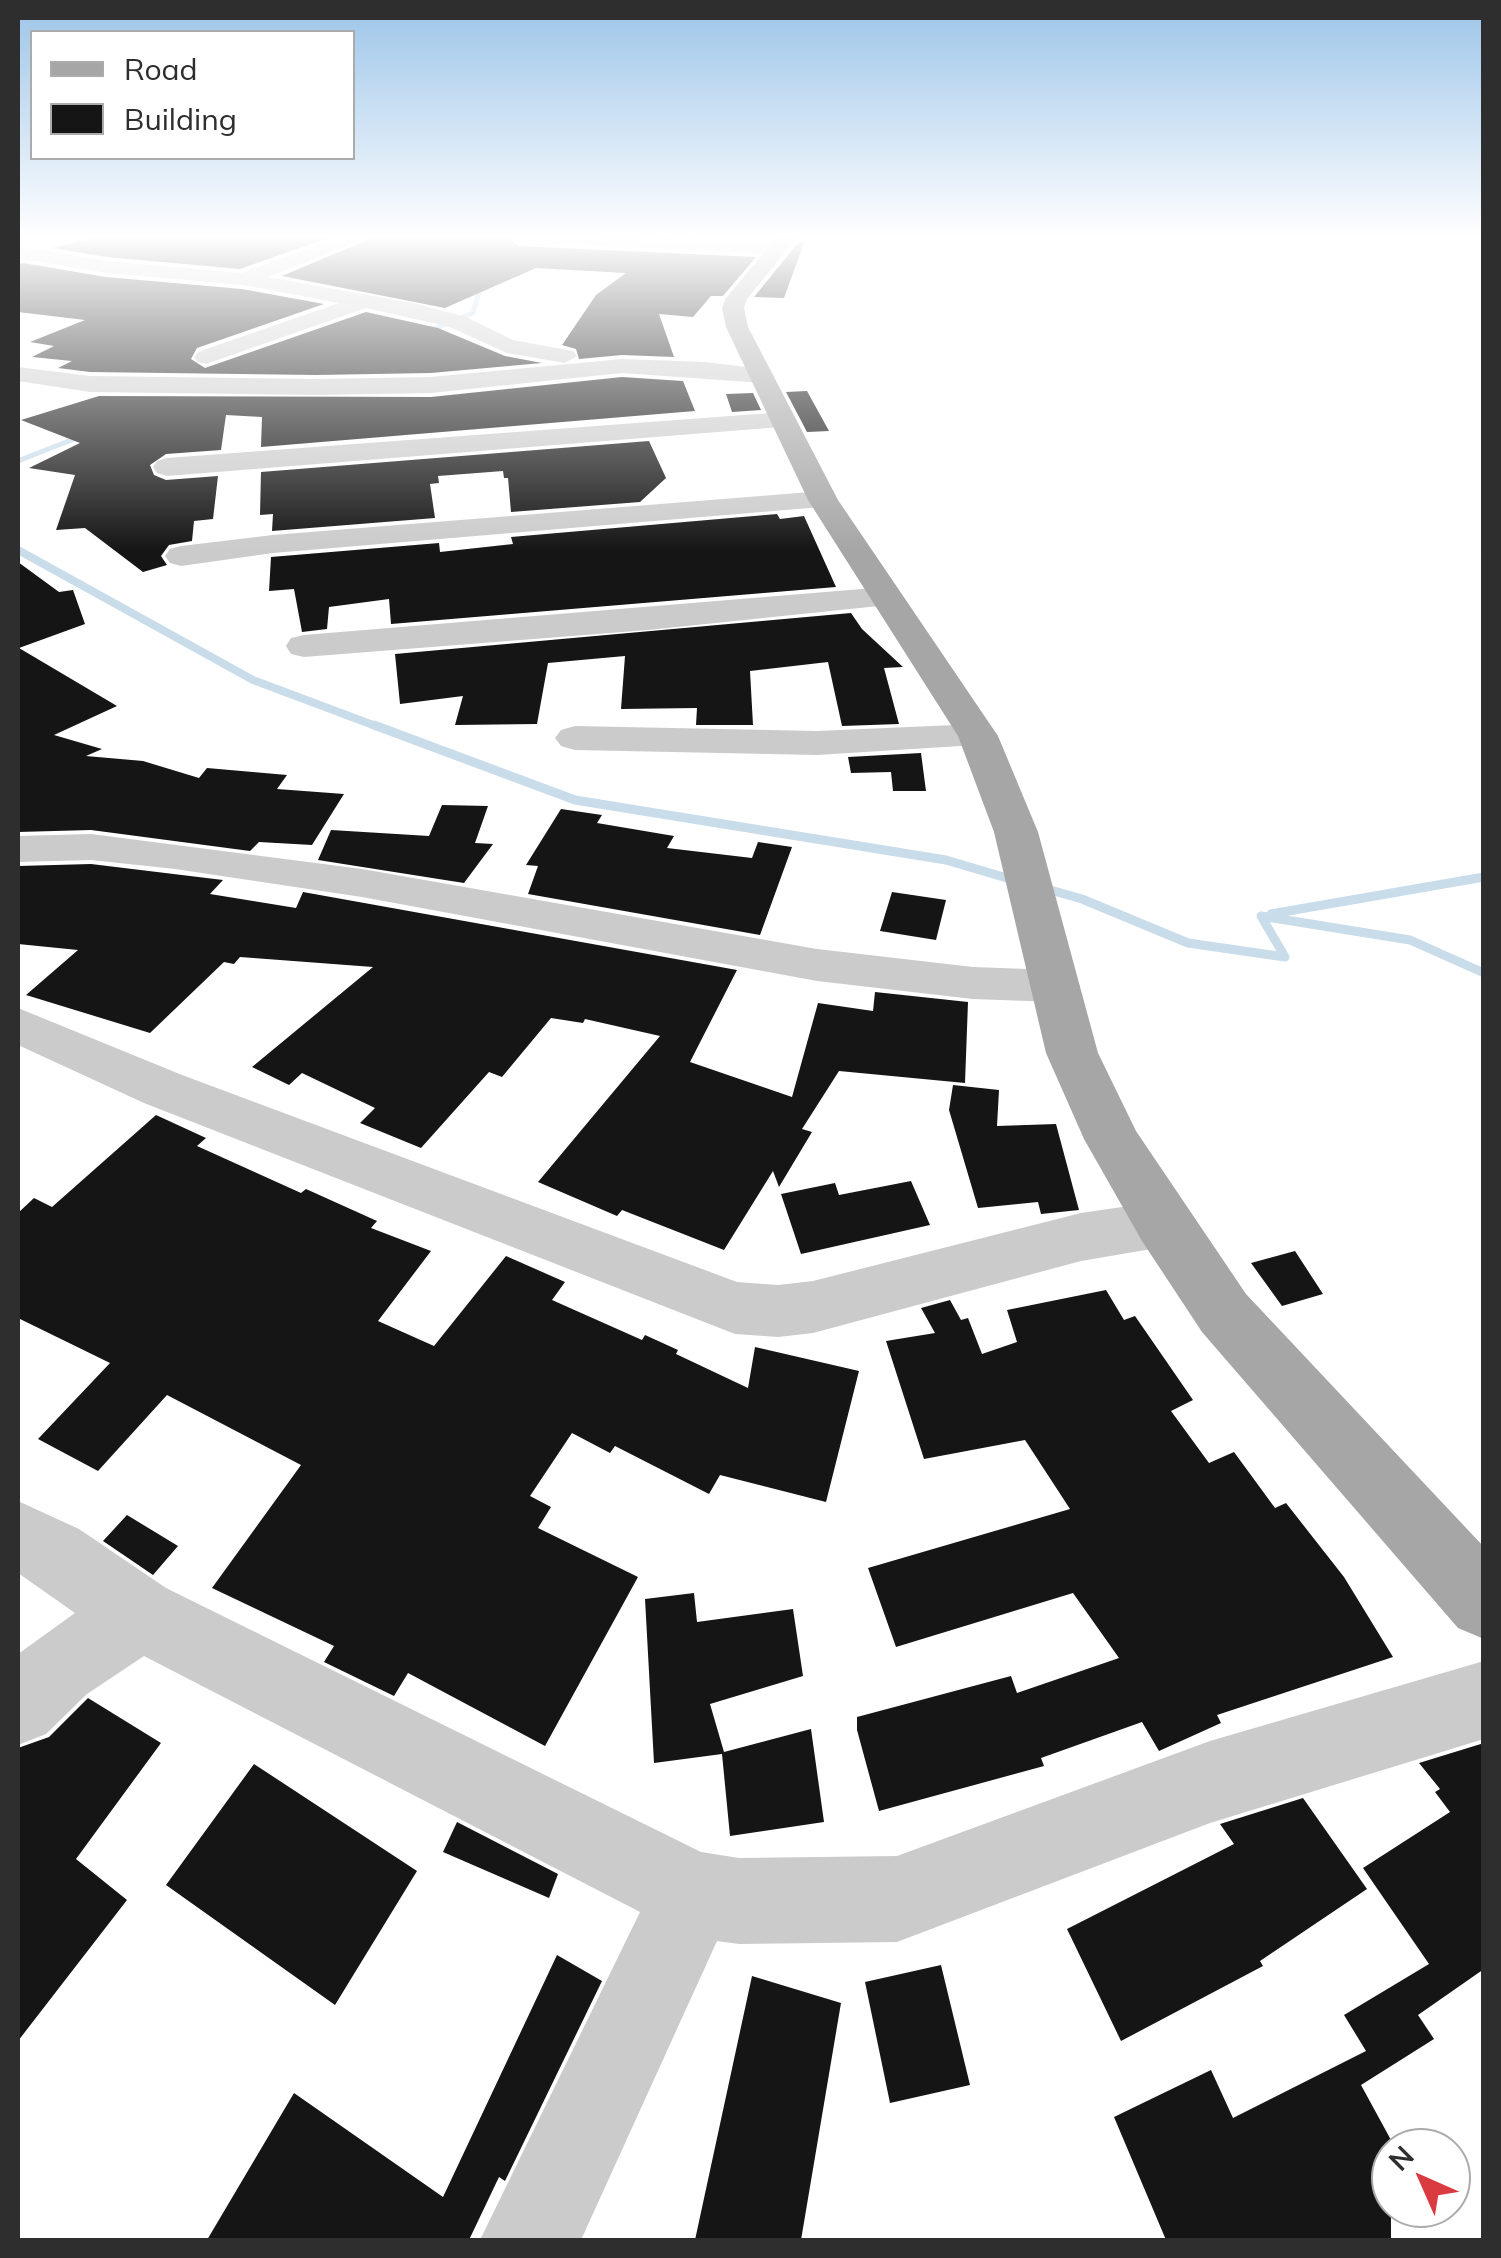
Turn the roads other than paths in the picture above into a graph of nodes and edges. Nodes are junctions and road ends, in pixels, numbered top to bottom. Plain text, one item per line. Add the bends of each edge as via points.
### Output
1 (252, 340) edge
2 (496, 340) edge
3 (744, 340) edge
4 (206, 357) dead end
5 (622, 366) junction
6 (763, 376) junction
7 (25, 379) edge
8 (784, 420) junction
9 (167, 467) dead end
10 (823, 500) junction
11 (181, 556) dead end
12 (886, 597) junction
13 (304, 646) dead end
14 (978, 736) junction
15 (575, 738) dead end
16 (18, 849) edge
17 (1055, 986) junction
18 (18, 1025) edge
19 (1163, 1224) junction
20 (18, 1535) edge
21 (1484, 1602) edge
22 (140, 1614) junction
23 (1484, 1700) edge
24 (18, 1706) edge
25 (694, 1894) junction
26 (530, 2240) edge

1 - 4 street
2 - 5 street via 576,346
3 - 6 main road
5 - 6 street
5 - 7 street via 402,387
6 - 8 main road
8 - 9 street
8 - 10 main road
10 - 11 street
10 - 12 main road
12 - 13 street
12 - 14 main road
14 - 15 street via 817,743
14 - 17 main road via 1016,832
16 - 17 street via 91,847 174,856 816,965
17 - 19 main road via 1072,1053
18 - 19 street via 163,1089 735,1308 813,1307 1080,1237
19 - 21 main road via 1224,1313
20 - 22 street
22 - 24 street via 60,1667
22 - 25 street
23 - 25 street via 1210,1782 897,1899 739,1901
25 - 26 street

